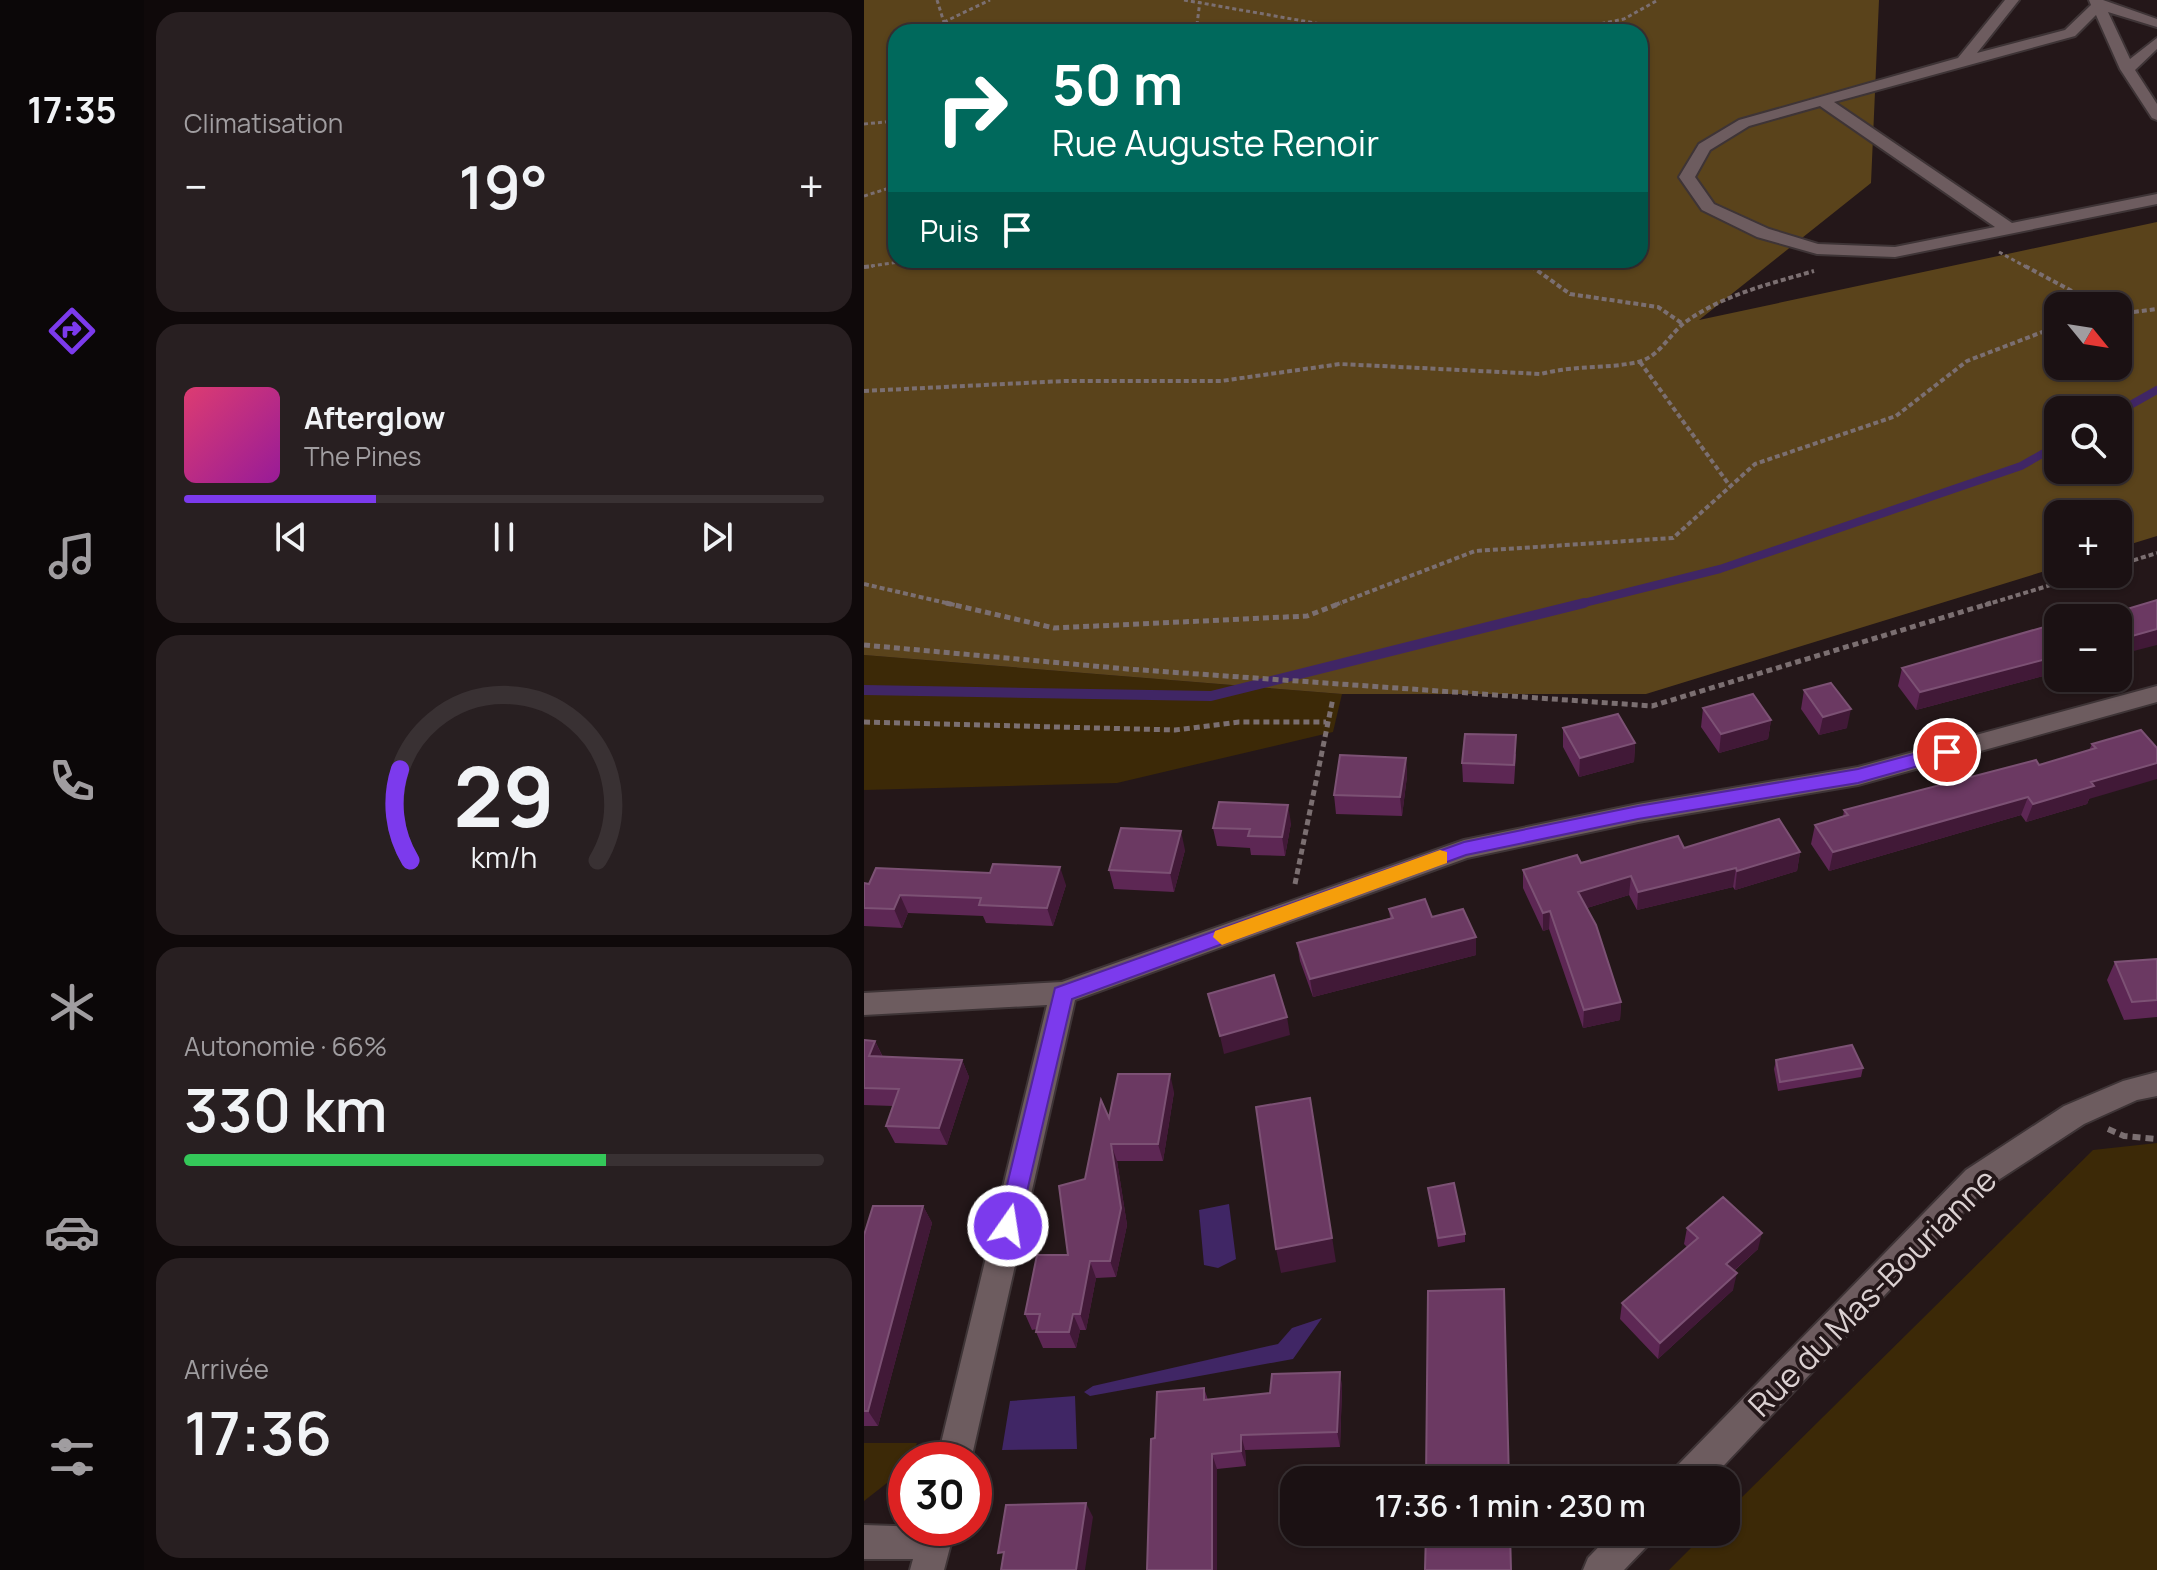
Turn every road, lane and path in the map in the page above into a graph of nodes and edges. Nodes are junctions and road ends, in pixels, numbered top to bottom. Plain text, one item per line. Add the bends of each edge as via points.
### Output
1 (937, 0) edge
2 (990, 0) edge
3 (1184, 0) edge
4 (1658, 0) edge
5 (2012, 0) edge
6 (1200, 1) edge
7 (2097, 3) edge
8 (944, 22) joint
9 (2157, 23) edge
10 (1197, 24) edge
11 (1323, 24) edge
12 (1607, 24) edge
13 (2157, 42) edge
14 (1963, 61) junction
15 (2127, 69) junction
16 (1822, 101) junction
17 (2157, 115) edge
18 (888, 122) edge
19 (864, 124) edge
20 (888, 188) edge
21 (864, 196) edge
22 (2157, 199) edge
23 (2009, 229) junction
24 (1970, 237) junction
25 (888, 264) edge
26 (864, 267) edge
27 (1534, 268) edge
28 (1819, 269) dead end
29 (2074, 292) edge
30 (2157, 309) edge
31 (2132, 312) edge
32 (1683, 324) junction
33 (2044, 331) edge
34 (1640, 362) junction
35 (864, 391) edge
36 (1730, 486) junction
37 (2157, 553) edge
38 (2132, 561) edge
39 (864, 584) edge
40 (2044, 587) edge
41 (864, 645) edge
42 (2156, 695) edge
43 (1333, 698) dead end
44 (864, 722) edge
45 (1326, 722) junction
46 (1290, 912) junction
47 (1063, 993) junction
48 (864, 1004) edge
49 (2157, 1084) edge
50 (958, 1442) edge
51 (1700, 1466) edge
52 (864, 1542) edge
53 (1623, 1546) edge
54 (933, 1547) edge
55 (1600, 1570) edge

1 - 8 path
2 - 8 path
3 - 6 path
4 - 12 path via 1643,13
5 - 14 street
6 - 10 path
6 - 11 path
7 - 9 street
7 - 14 street via 2070,33
7 - 15 street
13 - 15 street
14 - 16 street
15 - 17 street
16 - 23 street
16 - 24 street via 1744,123 1704,147 1687,177 1708,207 1763,233 1817,249 1895,252
18 - 19 path
20 - 21 path
22 - 23 street
23 - 24 street
24 - 29 path
25 - 26 path
27 - 32 path via 1570,294 1658,307
28 - 32 path via 1743,291
30 - 31 path
32 - 34 path
33 - 36 path via 1967,361 1896,416 1755,464
34 - 35 path via 1570,366 1541,374 1340,364 1221,381 1064,381
34 - 36 path
36 - 39 path via 1673,538 1475,551 1307,616 1054,628
37 - 38 path
40 - 41 path via 1652,706
42 - 46 street via 1858,776 1464,849
43 - 45 path
44 - 45 path via 1175,730 1239,722
45 - 46 path
46 - 47 street
47 - 48 street
47 - 50 street
49 - 51 street, Rue du Mas-Bourianne via 2074,1115 1976,1179
52 - 54 street
53 - 55 street

